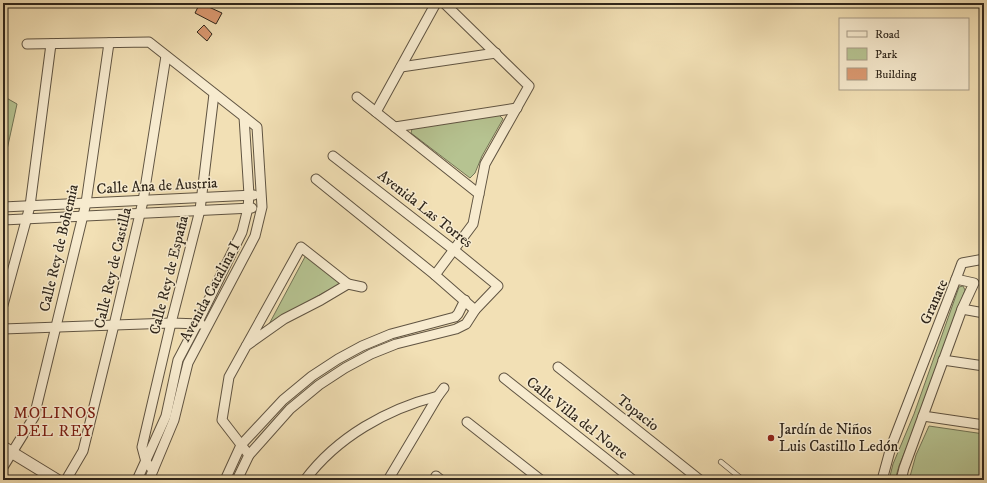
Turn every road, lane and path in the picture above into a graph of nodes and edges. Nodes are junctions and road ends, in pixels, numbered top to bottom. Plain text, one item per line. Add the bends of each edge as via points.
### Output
1 (436, 3) edge
2 (444, 3) edge
3 (109, 43) junction
4 (26, 44) dead end
5 (51, 44) junction
6 (496, 53) junction
7 (166, 56) junction
8 (401, 67) junction
9 (214, 94) junction
10 (357, 97) dead end
11 (516, 108) junction
12 (376, 112) junction
13 (244, 117) junction
14 (395, 127) junction
15 (334, 156) dead end
16 (316, 179) dead end
17 (479, 194) junction
18 (249, 195) junction
19 (262, 195) junction
20 (202, 198) junction
21 (143, 200) junction
22 (86, 203) junction
23 (30, 206) junction
24 (4, 207) edge
25 (262, 207) junction
26 (248, 208) junction
27 (200, 210) junction
28 (140, 213) junction
29 (83, 216) junction
30 (26, 218) junction
31 (3, 220) edge
32 (454, 250) junction
33 (984, 259) edge
34 (436, 275) junction
35 (956, 279) junction
36 (984, 280) edge
37 (974, 283) junction
38 (348, 284) junction
39 (362, 287) dead end
40 (465, 300) junction
41 (3, 305) edge
42 (962, 309) junction
43 (475, 310) junction
44 (984, 313) edge
45 (171, 323) junction
46 (197, 324) junction
47 (114, 325) junction
48 (209, 325) junction
49 (55, 327) junction
50 (3, 329) edge
51 (391, 334) junction
52 (396, 344) junction
53 (246, 346) junction
54 (943, 360) junction
55 (984, 366) edge
56 (558, 367) dead end
57 (312, 376) junction
58 (504, 378) dead end
59 (319, 385) junction
60 (923, 416) junction
61 (467, 422) dead end
62 (984, 425) edge
63 (240, 445) junction
64 (8, 450) edge
65 (249, 455) junction
66 (146, 462) junction
67 (721, 462) dead end
68 (3, 467) edge
69 (152, 470) junction
70 (57, 480) edge
71 (66, 480) edge
72 (137, 480) edge
73 (149, 480) edge
74 (225, 480) edge
75 (237, 480) edge
76 (305, 480) edge
77 (388, 480) edge
78 (541, 480) edge
79 (633, 480) edge
80 (700, 480) edge
81 (743, 480) edge
82 (882, 480) edge
83 (901, 480) edge

1 - 8 street
2 - 6 street
3 - 5 street, Avenida Catalina I
3 - 7 street, Avenida Catalina I via 149,42
3 - 22 street, Calle Rey de Bohemia
4 - 5 street, Avenida Catalina I
5 - 23 street
6 - 8 street
6 - 11 street via 529,86
7 - 9 street, Avenida Catalina I
7 - 21 street, Calle Rey de Castilla
8 - 12 street
9 - 13 street, Avenida Catalina I
9 - 20 street, Calle Rey de España
10 - 12 street
11 - 14 street
11 - 17 street via 485,164
12 - 14 street
13 - 18 street, Avenida Catalina I
13 - 19 street, Avenida Catalina I via 257,127
14 - 17 street
15 - 32 street, Avenida Las Torres
16 - 34 street
17 - 32 street via 473,224
18 - 19 street, Calle Ana de Austria
18 - 20 street, Calle Ana de Austria
18 - 26 street, Avenida Catalina I
19 - 25 street, Avenida Catalina I
20 - 21 street, Calle Ana de Austria
20 - 27 street, Calle Rey de España
21 - 22 street, Calle Ana de Austria
21 - 28 street, Calle Rey de Castilla
22 - 23 street, Calle Ana de Austria
22 - 29 street, Calle Rey de Bohemia
23 - 24 street, Calle Ana de Austria
23 - 30 street
25 - 26 street, Calle Ana de Austria
25 - 48 street, Avenida Catalina I via 255,236
26 - 27 street, Calle Ana de Austria
26 - 46 street, Avenida Catalina I via 242,232
27 - 28 street, Calle Ana de Austria
27 - 45 street, Calle Rey de España
28 - 29 street, Calle Ana de Austria
28 - 47 street, Calle Rey de Castilla
29 - 30 street, Calle Ana de Austria
29 - 49 street, Calle Rey de Bohemia
30 - 31 street, Calle Ana de Austria
30 - 41 street
32 - 34 street
32 - 43 street, Avenida Las Torres via 498,286
33 - 35 street via 962,263
34 - 40 street
35 - 37 street, Granate
35 - 82 street, Granate via 891,447
36 - 37 street
37 - 42 street, Granate
38 - 39 street
38 - 53 street via 284,320
38 - 53 street via 301,247
40 - 43 street
40 - 51 street via 458,314 450,319
42 - 44 street
42 - 54 street, Granate
43 - 52 street via 466,324 456,329
45 - 46 street
45 - 47 street
45 - 66 street, Calle Rey de España via 142,448
46 - 48 street
46 - 66 street, Avenida Catalina I via 178,360 166,416
47 - 49 street
47 - 71 street, Calle Rey de Castilla via 82,451
48 - 69 street, Avenida Catalina I via 188,364 174,420
49 - 50 street
49 - 64 street, Calle Rey de Bohemia via 34,417
51 - 52 street
51 - 57 street via 362,346
52 - 59 street via 371,354
53 - 63 street via 229,377 222,420
54 - 55 street
54 - 60 street, Granate
56 - 80 street, Topacio
57 - 59 street
57 - 63 street via 283,400
58 - 79 street, Calle Villa del Norte
59 - 65 street via 290,409
60 - 62 street
60 - 83 street, Granate
61 - 78 street
63 - 65 street
63 - 74 street
64 - 68 street, Calle Rey de Bohemia
64 - 70 street
65 - 75 street
66 - 69 street
66 - 72 street, Avenida Catalina I
67 - 81 lane
69 - 73 street, Avenida Catalina I
76 - 77 street via 326,456 372,421 441,392

